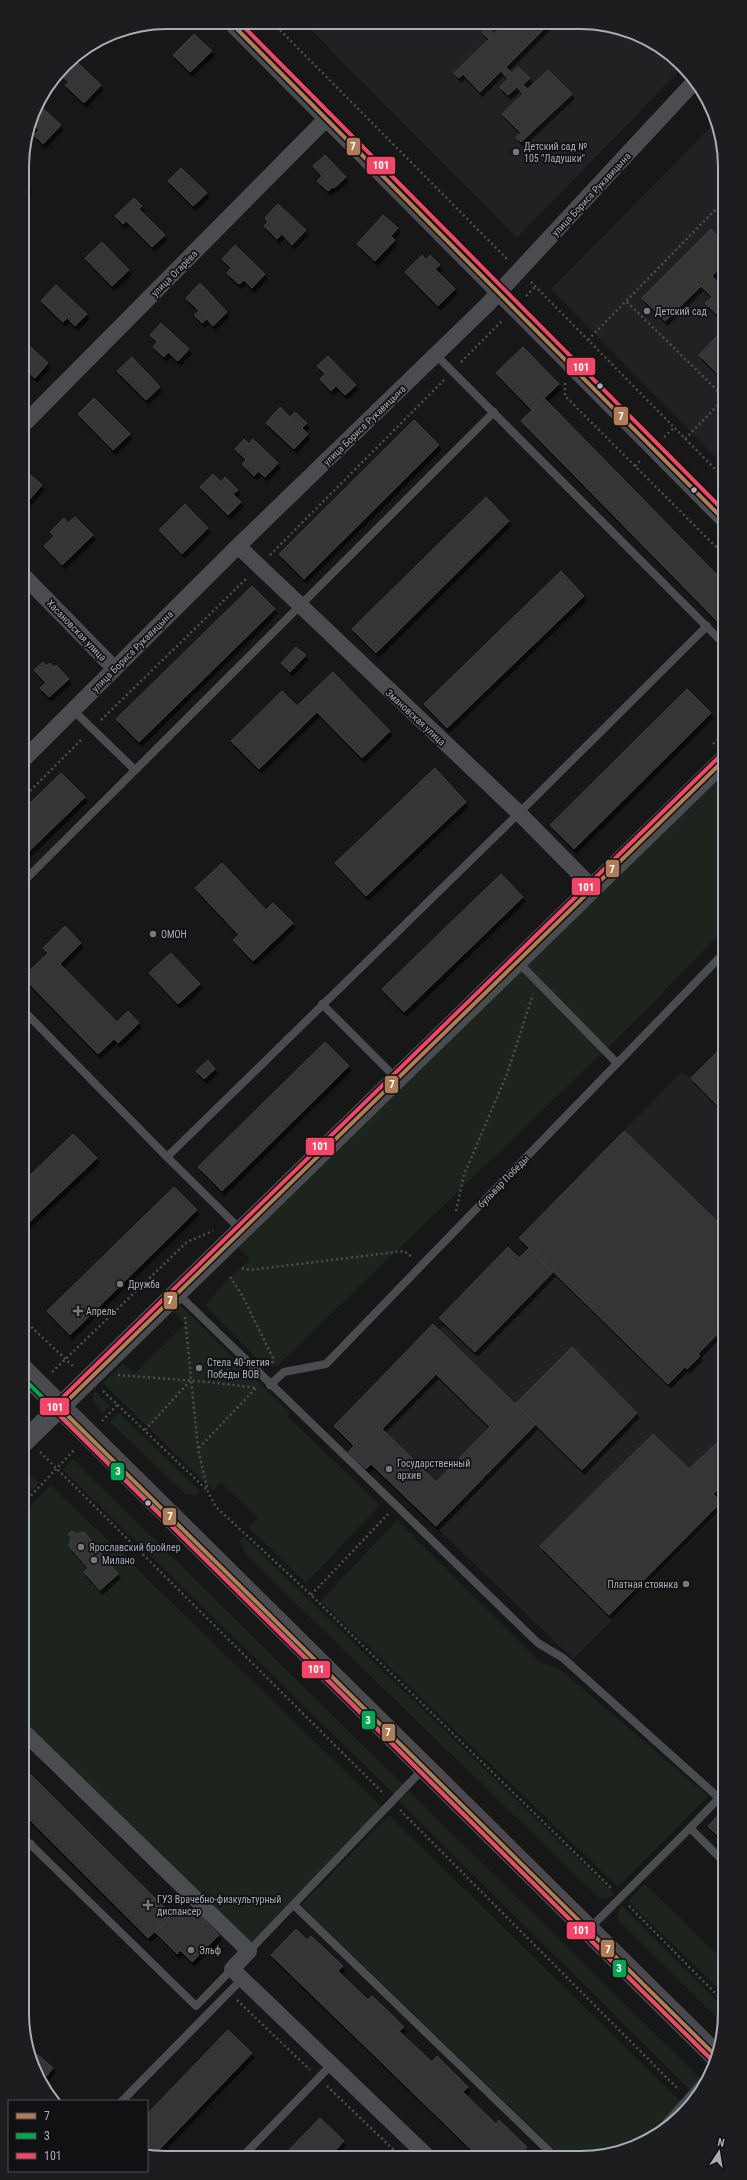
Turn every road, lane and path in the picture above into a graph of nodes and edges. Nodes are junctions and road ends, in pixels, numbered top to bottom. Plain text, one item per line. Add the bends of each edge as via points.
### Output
1 (237, 29) edge
2 (279, 29) edge
3 (692, 86) edge
4 (325, 120) junction
5 (718, 211) edge
6 (520, 271) junction
7 (535, 287) junction
8 (492, 299) junction
9 (627, 302) junction
10 (508, 315) junction
11 (508, 326) dead end
12 (588, 340) junction
13 (436, 355) junction
14 (452, 371) junction
15 (564, 381) dead end
16 (718, 392) edge
17 (718, 404) edge
18 (494, 412) junction
19 (29, 419) edge
20 (685, 439) junction
21 (718, 472) edge
22 (718, 514) edge
23 (238, 546) junction
24 (718, 549) edge
25 (259, 566) junction
26 (29, 581) edge
27 (300, 606) junction
28 (706, 626) junction
29 (718, 638) edge
30 (114, 668) junction
31 (73, 710) junction
32 (93, 728) junction
33 (29, 754) edge
34 (718, 766) edge
35 (135, 770) junction
36 (29, 792) edge
37 (519, 814) junction
38 (29, 876) edge
39 (593, 888) junction
40 (718, 959) edge
41 (518, 962) junction
42 (537, 982) junction
43 (322, 1004) junction
44 (29, 1015) edge
45 (618, 1063) junction
46 (398, 1080) junction
47 (167, 1158) junction
48 (242, 1230) junction
49 (451, 1235) junction
50 (422, 1265) junction
51 (242, 1268) dead end
52 (230, 1277) dead end
53 (180, 1296) junction
54 (29, 1325) edge
55 (29, 1376) edge
56 (91, 1379) junction
57 (190, 1380) junction
58 (270, 1385) junction
59 (256, 1388) junction
60 (279, 1393) junction
61 (118, 1404) junction
62 (60, 1408) junction
63 (144, 1430) junction
64 (88, 1435) junction
65 (29, 1437) edge
66 (198, 1449) junction
67 (56, 1469) junction
68 (208, 1492) junction
69 (29, 1498) edge
70 (396, 1506) junction
71 (311, 1595) junction
72 (29, 1737) edge
73 (425, 1768) junction
74 (718, 1797) edge
75 (718, 1799) edge
76 (393, 1803) junction
77 (690, 1828) junction
78 (29, 1846) edge
79 (718, 1856) edge
80 (620, 1897) junction
81 (294, 1905) junction
82 (588, 1929) junction
83 (249, 1951) junction
84 (237, 1974) junction
85 (718, 1997) edge
86 (712, 2052) edge
87 (332, 2064) junction
88 (688, 2099) joint
89 (123, 2100) edge
90 (680, 2108) edge
91 (248, 2151) edge
92 (422, 2151) edge
93 (549, 2151) edge

1 - 4 street
2 - 6 path
3 - 6 street, улица Бориса Рукавицына
4 - 8 street
4 - 19 street, улица Огарёва
5 - 9 path via 716,209
6 - 7 path
6 - 8 street, улица Бориса Рукавицына
7 - 10 path
7 - 12 path
8 - 10 street
8 - 10 path
8 - 13 street, улица Бориса Рукавицына
9 - 12 path
9 - 16 path
10 - 11 path
10 - 14 path
10 - 22 street
12 - 20 path
13 - 14 lane
13 - 23 street, улица Бориса Рукавицына
14 - 18 lane
14 - 25 path
15 - 24 path via 565,396
17 - 20 path
18 - 27 lane
18 - 28 lane
20 - 21 path
23 - 25 street, Змановская улица
23 - 30 street, улица Бориса Рукавицына
25 - 27 street, Змановская улица
25 - 32 path
26 - 30 street, Хасановская улица
27 - 35 lane
27 - 37 street, Змановская улица
28 - 29 lane
28 - 37 lane
30 - 31 street, улица Бориса Рукавицына
31 - 32 lane
31 - 33 street, улица Бориса Рукавицына
32 - 35 lane
32 - 36 path
34 - 39 street
35 - 38 lane
37 - 39 street, Змановская улица
37 - 43 lane
39 - 41 street
40 - 45 lane, бульвар Победы
41 - 42 lane
41 - 46 street
42 - 45 lane
42 - 49 path via 507,1074 464,1175
43 - 46 lane
43 - 47 lane
44 - 47 lane
45 - 49 lane, бульвар Победы
46 - 48 street
47 - 48 lane
48 - 53 street
49 - 50 lane, бульвар Победы
50 - 51 path via 404,1251 250,1270
50 - 58 lane, бульвар Победы via 326,1364 284,1372
52 - 58 path via 242,1295 273,1358
53 - 56 street
53 - 57 path
53 - 58 lane
54 - 56 path via 64,1359
55 - 62 main road
56 - 57 path via 115,1375
56 - 61 path
56 - 62 street
57 - 59 path
57 - 63 path
57 - 66 path
58 - 60 lane
59 - 60 path
59 - 66 path
60 - 70 lane
61 - 63 path
61 - 64 path
62 - 64 main road
62 - 65 street
63 - 68 path
64 - 67 path
64 - 73 main road
66 - 68 path
67 - 69 path
67 - 76 path
68 - 71 path via 216,1507
70 - 71 path
70 - 74 lane via 538,1643 563,1658
71 - 80 path
72 - 83 street
73 - 76 lane
73 - 82 main road
75 - 77 lane
76 - 81 lane
76 - 88 path
77 - 79 lane
77 - 80 lane
78 - 84 lane via 196,2006
80 - 82 lane
80 - 85 path
81 - 83 lane
81 - 93 lane
82 - 86 main road
83 - 84 street
84 - 87 street
84 - 89 lane
87 - 91 lane
87 - 92 street
88 - 90 lane

